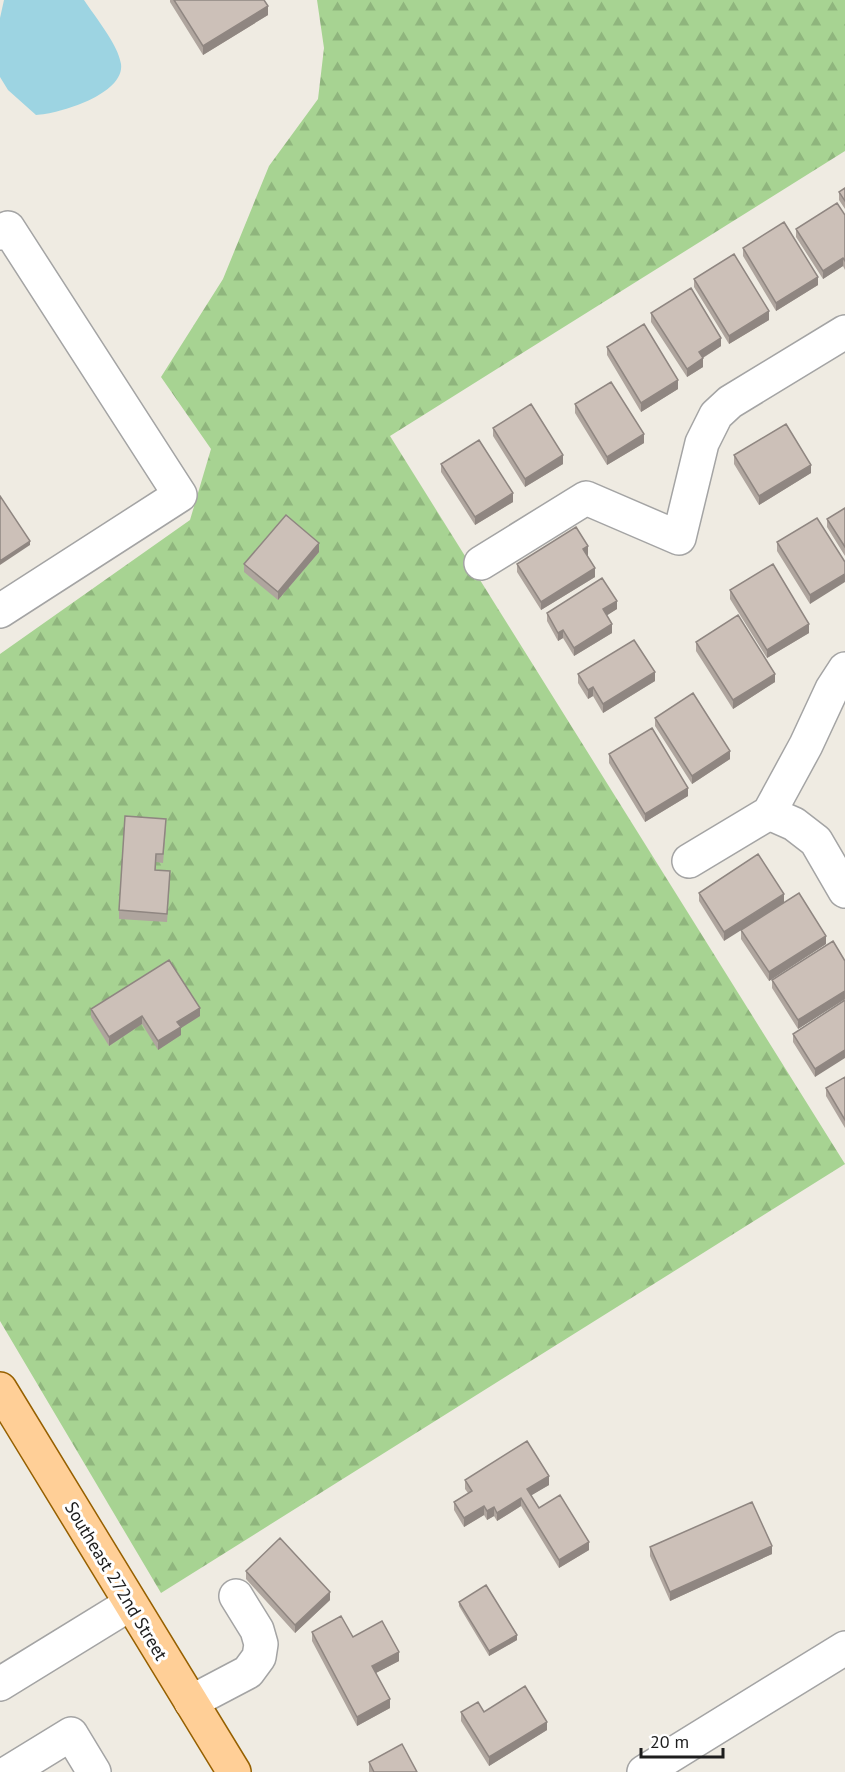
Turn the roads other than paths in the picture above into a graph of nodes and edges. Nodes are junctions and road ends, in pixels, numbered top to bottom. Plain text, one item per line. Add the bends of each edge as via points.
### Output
1 (0, 233) edge
2 (845, 332) edge
3 (482, 562) dead end
4 (0, 611) edge
5 (845, 669) edge
6 (769, 813) junction
7 (689, 861) dead end
8 (845, 891) edge
9 (0, 1389) edge
10 (236, 1596) dead end
11 (130, 1604) junction
12 (845, 1647) edge
13 (0, 1684) edge
14 (191, 1702) junction
15 (9, 1772) edge
16 (94, 1772) edge
17 (234, 1772) edge
18 (644, 1772) edge

1 - 4 street via 8,228 180,495
2 - 3 street via 730,402 716,415 702,443 679,538 586,498
5 - 6 street
6 - 7 street
6 - 8 street via 794,824 816,842
9 - 11 main road, Southeast 272nd Street
10 - 14 street via 257,1630 259,1657 248,1672
11 - 13 street
11 - 14 main road, Southeast 272nd Street
12 - 18 street
14 - 17 main road, Southeast 272nd Street
15 - 16 street via 71,1734

